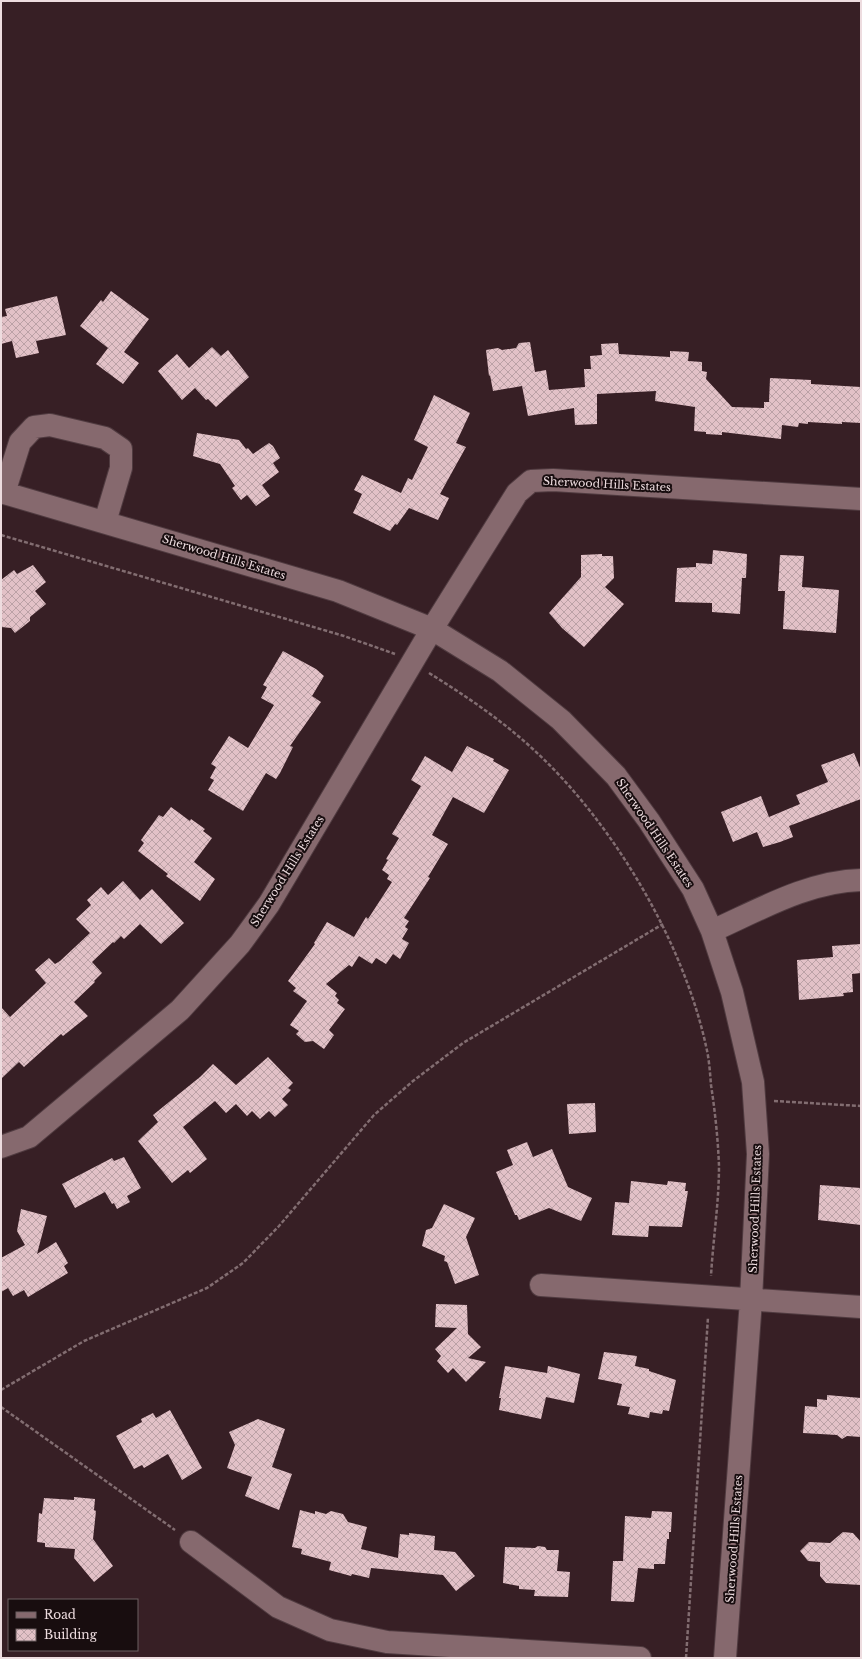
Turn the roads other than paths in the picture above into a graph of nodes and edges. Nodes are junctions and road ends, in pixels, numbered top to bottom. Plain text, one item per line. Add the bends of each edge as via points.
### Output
1 (2, 492) edge
2 (861, 499) edge
3 (105, 522) junction
4 (432, 628) junction
5 (861, 880) edge
6 (712, 931) junction
7 (1, 1147) edge
8 (541, 1285) dead end
9 (752, 1300) junction
10 (861, 1307) edge
11 (191, 1542) road end
12 (640, 1658) edge
13 (726, 1658) edge

1 - 3 street, Sherwood Hills Estates
1 - 3 street, Sherwood Hills Estates via 20,442 34,427 50,425 104,438 121,449 121,468
2 - 4 street, Sherwood Hills Estates via 531,481 517,493
3 - 4 street, Sherwood Hills Estates via 338,591
4 - 6 street, Sherwood Hills Estates via 500,671 555,715 616,776 650,821 693,889
4 - 7 street, Sherwood Hills Estates via 269,904 240,944 180,1010 118,1063 29,1136
5 - 6 street via 824,885 771,904
6 - 9 street, Sherwood Hills Estates via 732,992 753,1082 758,1154
8 - 9 street
9 - 10 street
9 - 13 street, Sherwood Hills Estates
11 - 12 street via 278,1607 330,1630 387,1642

